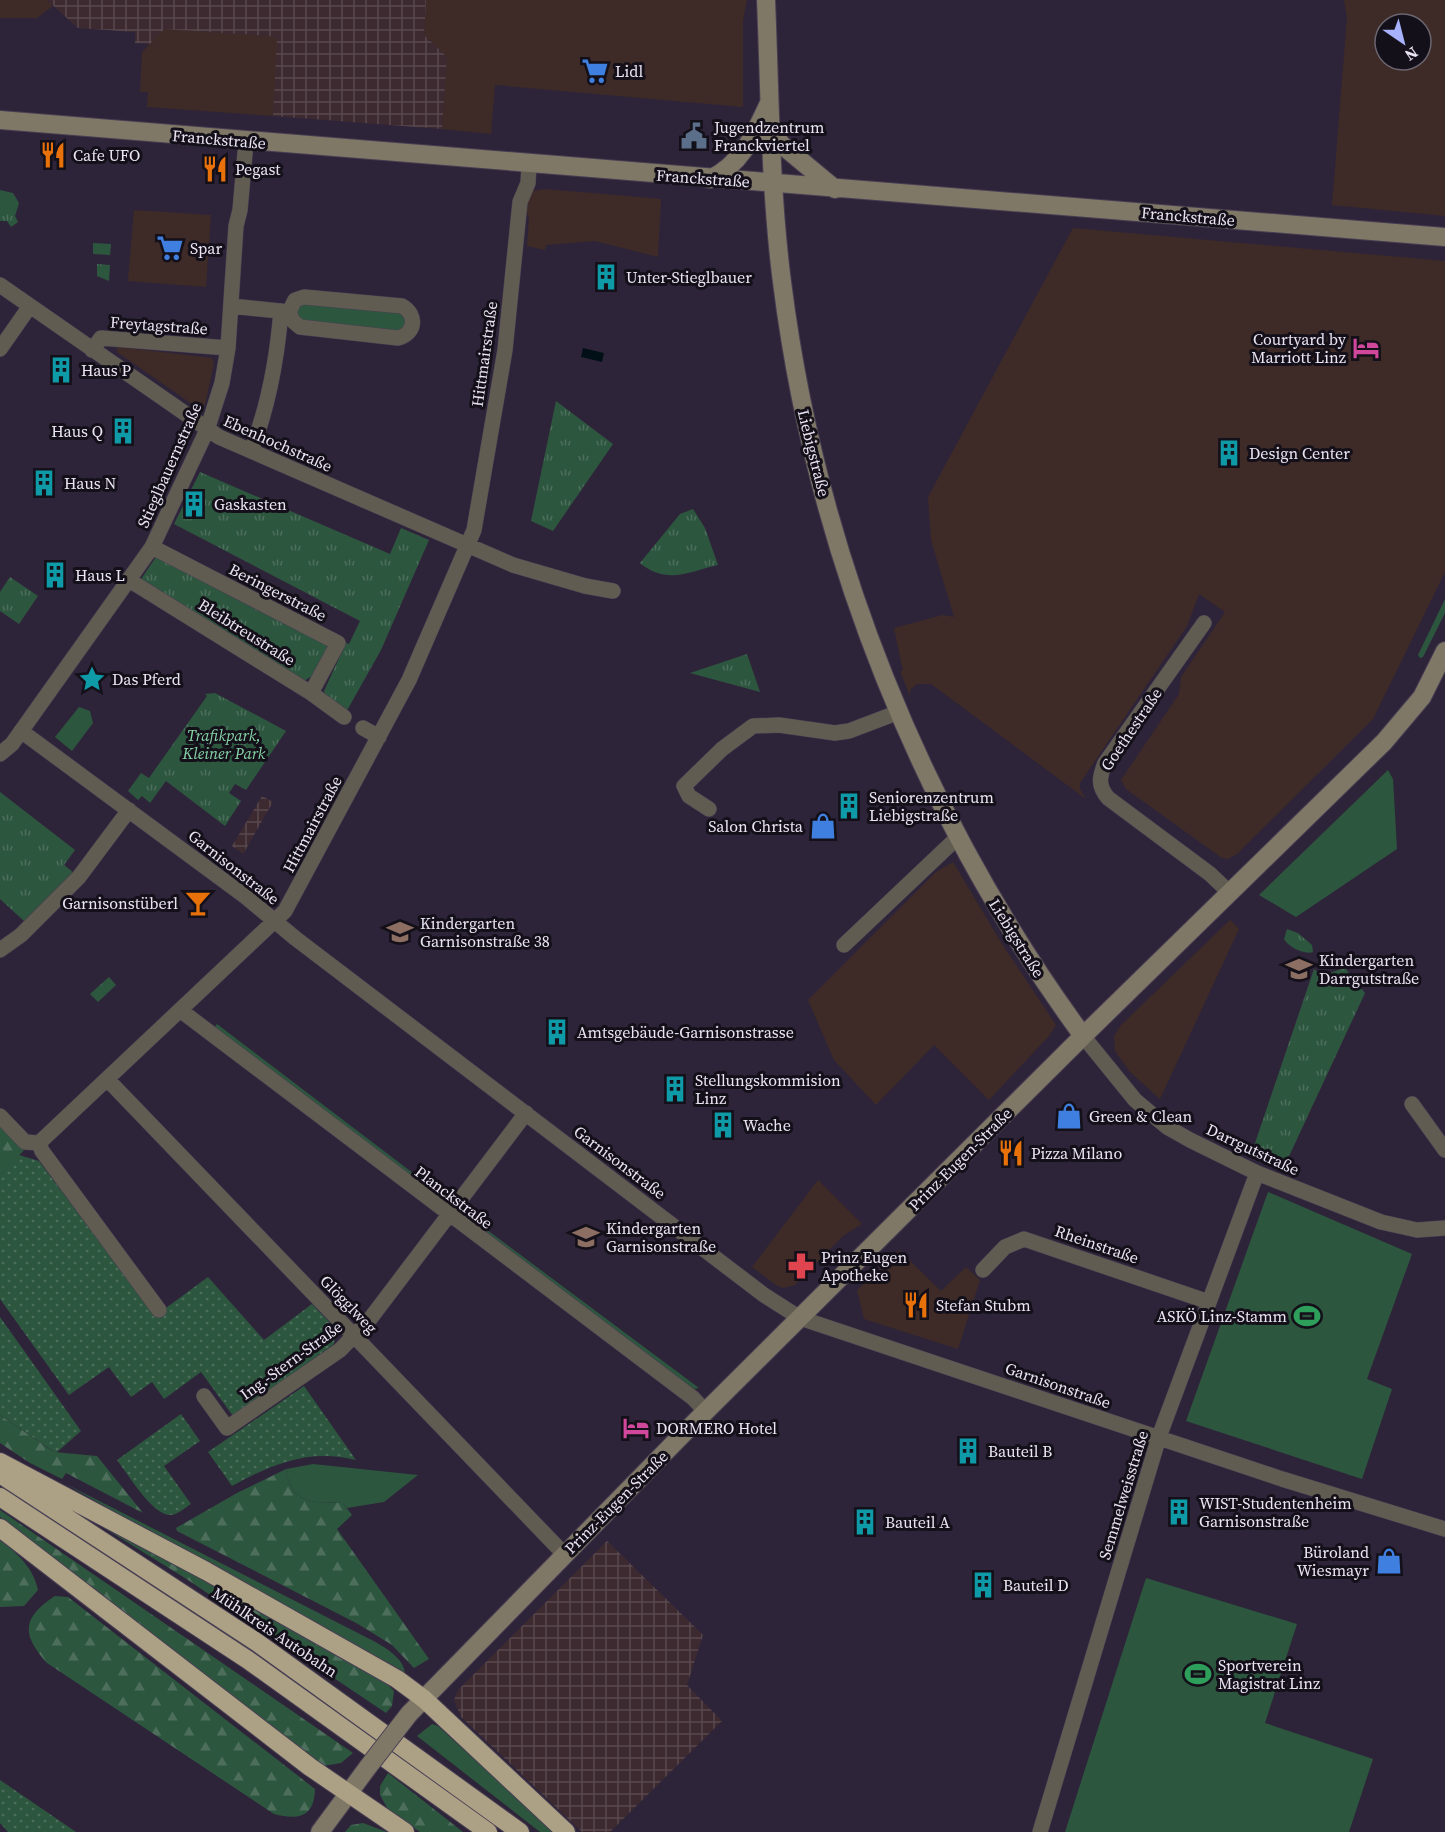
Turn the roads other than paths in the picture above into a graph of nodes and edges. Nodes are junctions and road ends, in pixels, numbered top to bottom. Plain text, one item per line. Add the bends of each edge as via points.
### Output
1 (766, 0) edge
2 (770, 101) junction
3 (0, 120) edge
4 (772, 132) junction
5 (246, 142) junction
6 (529, 165) junction
7 (710, 179) junction
8 (775, 184) junction
9 (835, 189) junction
10 (1445, 237) edge
11 (0, 285) edge
12 (30, 306) junction
13 (231, 306) junction
14 (285, 311) junction
15 (228, 348) junction
16 (0, 349) edge
17 (92, 350) junction
18 (207, 430) junction
19 (251, 451) junction
20 (152, 547) junction
21 (467, 547) junction
22 (129, 580) junction
23 (613, 591) dead end
24 (1203, 623) dead end
25 (1445, 651) edge
26 (311, 693) junction
27 (899, 712) junction
28 (344, 717) dead end
29 (363, 728) dead end
30 (21, 731) junction
31 (379, 737) junction
32 (0, 754) edge
33 (709, 809) dead end
34 (129, 810) junction
35 (958, 837) junction
36 (1230, 894) junction
37 (275, 921) junction
38 (844, 945) dead end
39 (0, 950) edge
40 (180, 1010) junction
41 (1083, 1036) junction
42 (107, 1079) junction
43 (1412, 1104) dead end
44 (526, 1113) junction
45 (0, 1116) edge
46 (39, 1143) junction
47 (1445, 1150) edge
48 (1257, 1173) junction
49 (448, 1215) junction
50 (1445, 1228) edge
51 (982, 1270) dead end
52 (1209, 1302) junction
53 (159, 1311) dead end
54 (801, 1318) junction
55 (355, 1336) junction
56 (204, 1396) dead end
57 (706, 1412) junction
58 (1159, 1437) junction
59 (0, 1462) edge
60 (0, 1474) edge
61 (0, 1497) edge
62 (0, 1528) edge
63 (1445, 1529) edge
64 (564, 1554) junction
65 (424, 1699) junction
66 (348, 1794) junction
67 (324, 1827) edge
68 (405, 1832) edge
69 (488, 1832) edge
70 (520, 1832) edge
71 (566, 1832) edge
72 (1040, 1832) edge

1 - 2 main road, Liebigstraße
2 - 4 main road, Liebigstraße
2 - 7 main road via 746,149 726,170
3 - 5 main road, Franckstraße
4 - 8 main road, Liebigstraße
4 - 9 main road
5 - 6 main road, Franckstraße
5 - 13 street, Stieglbauernstraße
6 - 7 main road, Franckstraße
6 - 21 street, Hittmairstraße via 528,183 520,202 501,378 474,530
7 - 8 main road, Franckstraße
8 - 9 main road, Franckstraße
8 - 27 main road, Liebigstraße via 782,280 808,432 832,522
9 - 10 main road, Franckstraße
11 - 12 street, Ebenhochstraße
12 - 16 street
12 - 17 street, Ebenhochstraße
13 - 14 street
13 - 15 street, Stieglbauernstraße
14 - 14 street via 300,327 398,338 408,334 413,324 411,313 402,306 304,297
14 - 19 street via 268,402
15 - 17 street, Freytagstraße via 101,338
15 - 18 street, Stieglbauernstraße
17 - 18 street, Ebenhochstraße
18 - 19 street, Ebenhochstraße
18 - 20 street, Stieglbauernstraße
19 - 21 street, Ebenhochstraße
20 - 22 street, Stieglbauernstraße
20 - 26 street, Beringerstraße via 338,643
21 - 23 street via 542,574
21 - 31 street, Hittmairstraße via 419,658
22 - 26 street, Bleibtreustraße
22 - 30 street, Stieglbauernstraße
24 - 36 street, Goethestraße via 1105,764 1100,785 1108,798 1210,874
25 - 36 main road via 1422,697 1404,722
26 - 28 street, Bleibtreustraße
27 - 33 street via 835,733 762,724 746,730 686,781 685,790
27 - 35 main road, Liebigstraße
29 - 31 street
30 - 32 street, Stieglbauernstraße
30 - 34 street, Garnisonstraße
31 - 37 street, Hittmairstraße via 290,904
34 - 37 street, Garnisonstraße
34 - 39 street via 79,877 21,935
35 - 38 street
35 - 41 main road, Liebigstraße via 1020,945
36 - 41 main road
37 - 40 street, Hittmairstraße
37 - 44 street, Garnisonstraße
40 - 42 street, Hittmairstraße
40 - 49 street, Planckstraße
41 - 48 street, Darrgutstraße via 1152,1114 1191,1140
41 - 54 main road, Prinz-Eugen-Straße
42 - 46 street, Hittmairstraße
42 - 55 street, Glögglweg
43 - 47 street
44 - 49 street, Ing.-Stern-Straße
44 - 54 street, Garnisonstraße via 764,1295
45 - 46 street via 25,1142
46 - 53 street
48 - 50 street, Darrgutstraße via 1381,1222 1417,1230
48 - 52 street, Semmelweisstraße
49 - 55 street, Ing.-Stern-Straße
49 - 57 street, Planckstraße via 693,1398
51 - 52 street, Rheinstraße via 1005,1247 1024,1239
52 - 58 street, Semmelweisstraße
54 - 57 main road, Prinz-Eugen-Straße
54 - 58 street, Garnisonstraße
55 - 56 street, Ing.-Stern-Straße via 227,1428
55 - 64 street, Glögglweg
57 - 64 main road, Prinz-Eugen-Straße
58 - 63 street, Garnisonstraße
58 - 72 street, Semmelweisstraße
59 - 65 highway via 206,1571 397,1679
60 - 70 highway, Mühlkreis Autobahn via 258,1642
61 - 69 highway via 248,1660
62 - 66 highway
64 - 65 main road, Prinz-Eugen-Straße
65 - 66 main road, Prinz-Eugen-Straße, bridge
65 - 71 highway
66 - 67 main road, Prinz-Eugen-Straße
66 - 68 highway

